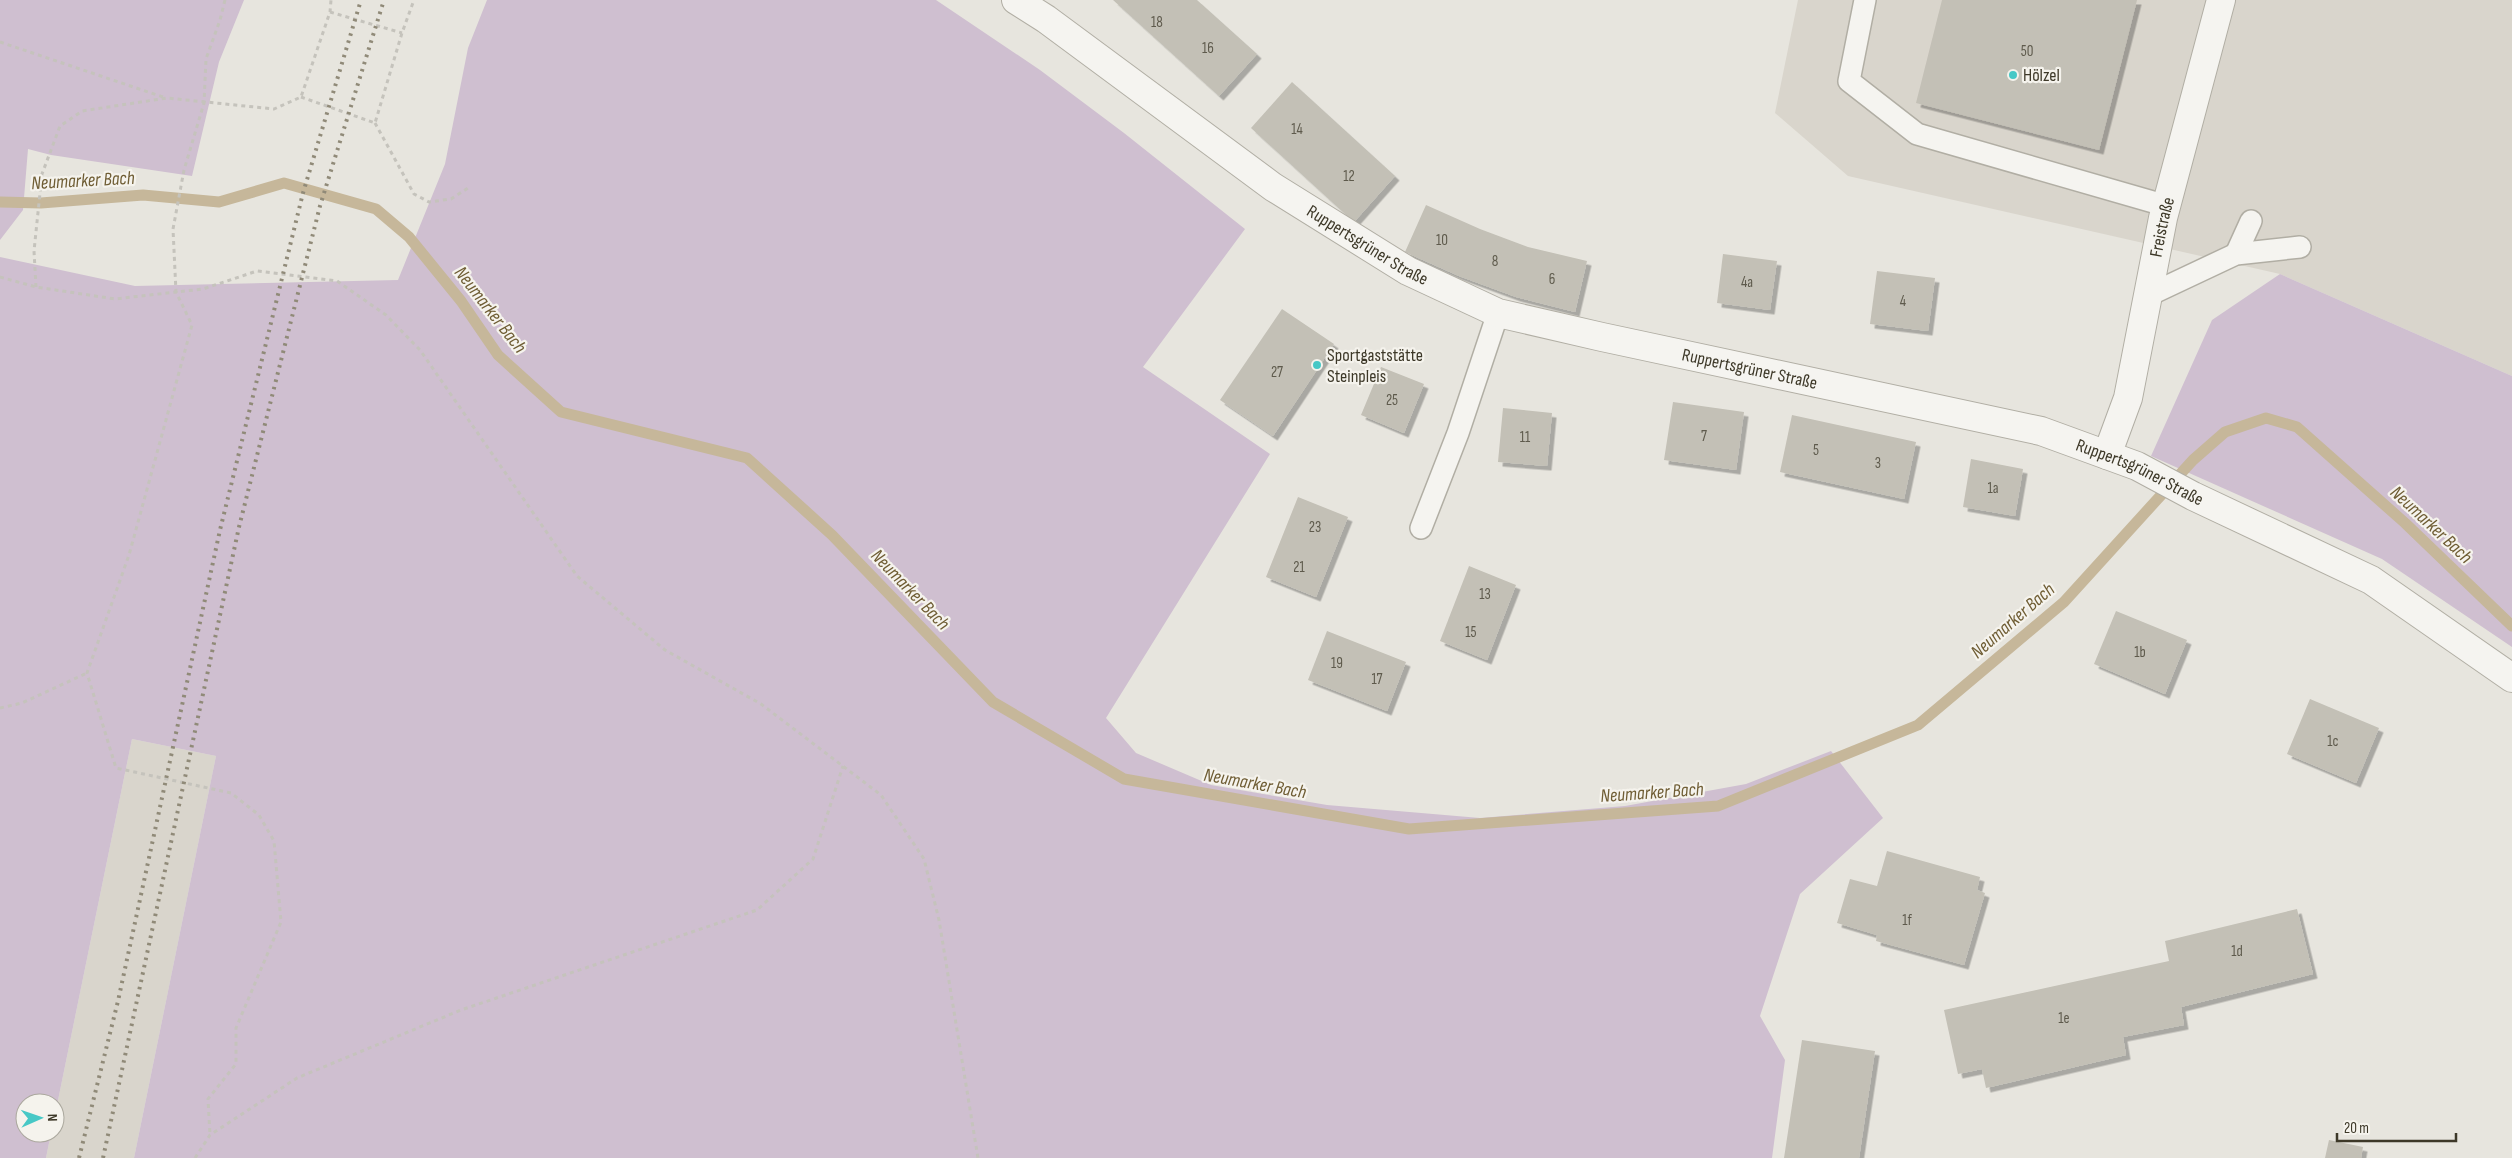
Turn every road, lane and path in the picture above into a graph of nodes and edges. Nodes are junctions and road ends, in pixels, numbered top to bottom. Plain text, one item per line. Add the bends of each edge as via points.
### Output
1 (225, 0) edge
2 (331, 0) edge
3 (414, 0) edge
4 (1016, 0) edge
5 (1865, 0) edge
6 (2221, 0) edge
7 (330, 12) junction
8 (402, 33) junction
9 (0, 42) edge
10 (301, 97) junction
11 (167, 98) junction
12 (204, 103) junction
13 (375, 123) junction
14 (468, 188) dead end
15 (2167, 206) junction
16 (2251, 221) dead end
17 (2300, 247) dead end
18 (2236, 254) junction
19 (0, 277) edge
20 (36, 288) junction
21 (176, 292) junction
22 (2149, 296) junction
23 (1498, 313) junction
24 (2107, 455) junction
25 (1421, 528) dead end
26 (87, 673) junction
27 (2512, 678) edge
28 (0, 708) edge
29 (843, 766) junction
30 (210, 1135) junction
31 (196, 1158) edge
32 (978, 1158) edge

1 - 12 path via 206,59
2 - 7 path
3 - 8 path
4 - 23 street, Ruppertsgrüner Straße via 1274,187 1408,271
5 - 15 lane via 1850,81 1917,134
6 - 15 street, Freistraße
7 - 8 path
7 - 10 path
8 - 13 path
9 - 11 path
10 - 12 path via 274,109
10 - 13 path
11 - 12 path
11 - 20 path via 82,112 60,126 42,174 34,251
12 - 21 path via 184,170 173,229
13 - 14 path via 414,194 430,202 451,199
15 - 22 street, Freistraße
16 - 18 lane
17 - 18 lane
18 - 22 lane
19 - 20 path
20 - 21 path via 115,299
21 - 26 path via 192,325 130,555
21 - 29 path via 203,289 257,270 337,281 386,315 420,350 577,576 665,650 761,704
22 - 24 street, Freistraße via 2128,398
23 - 24 street, Ruppertsgrüner Straße via 2041,431
23 - 25 lane via 1458,433
24 - 27 street, Ruppertsgrüner Straße via 2137,466 2371,580
26 - 28 path via 22,703
26 - 30 path via 116,768 231,793 259,816 274,841 281,922 236,1028 236,1064 208,1099
29 - 30 path via 813,859 757,910 461,1010 297,1078
29 - 32 path via 881,795 924,859 939,920
30 - 31 path

